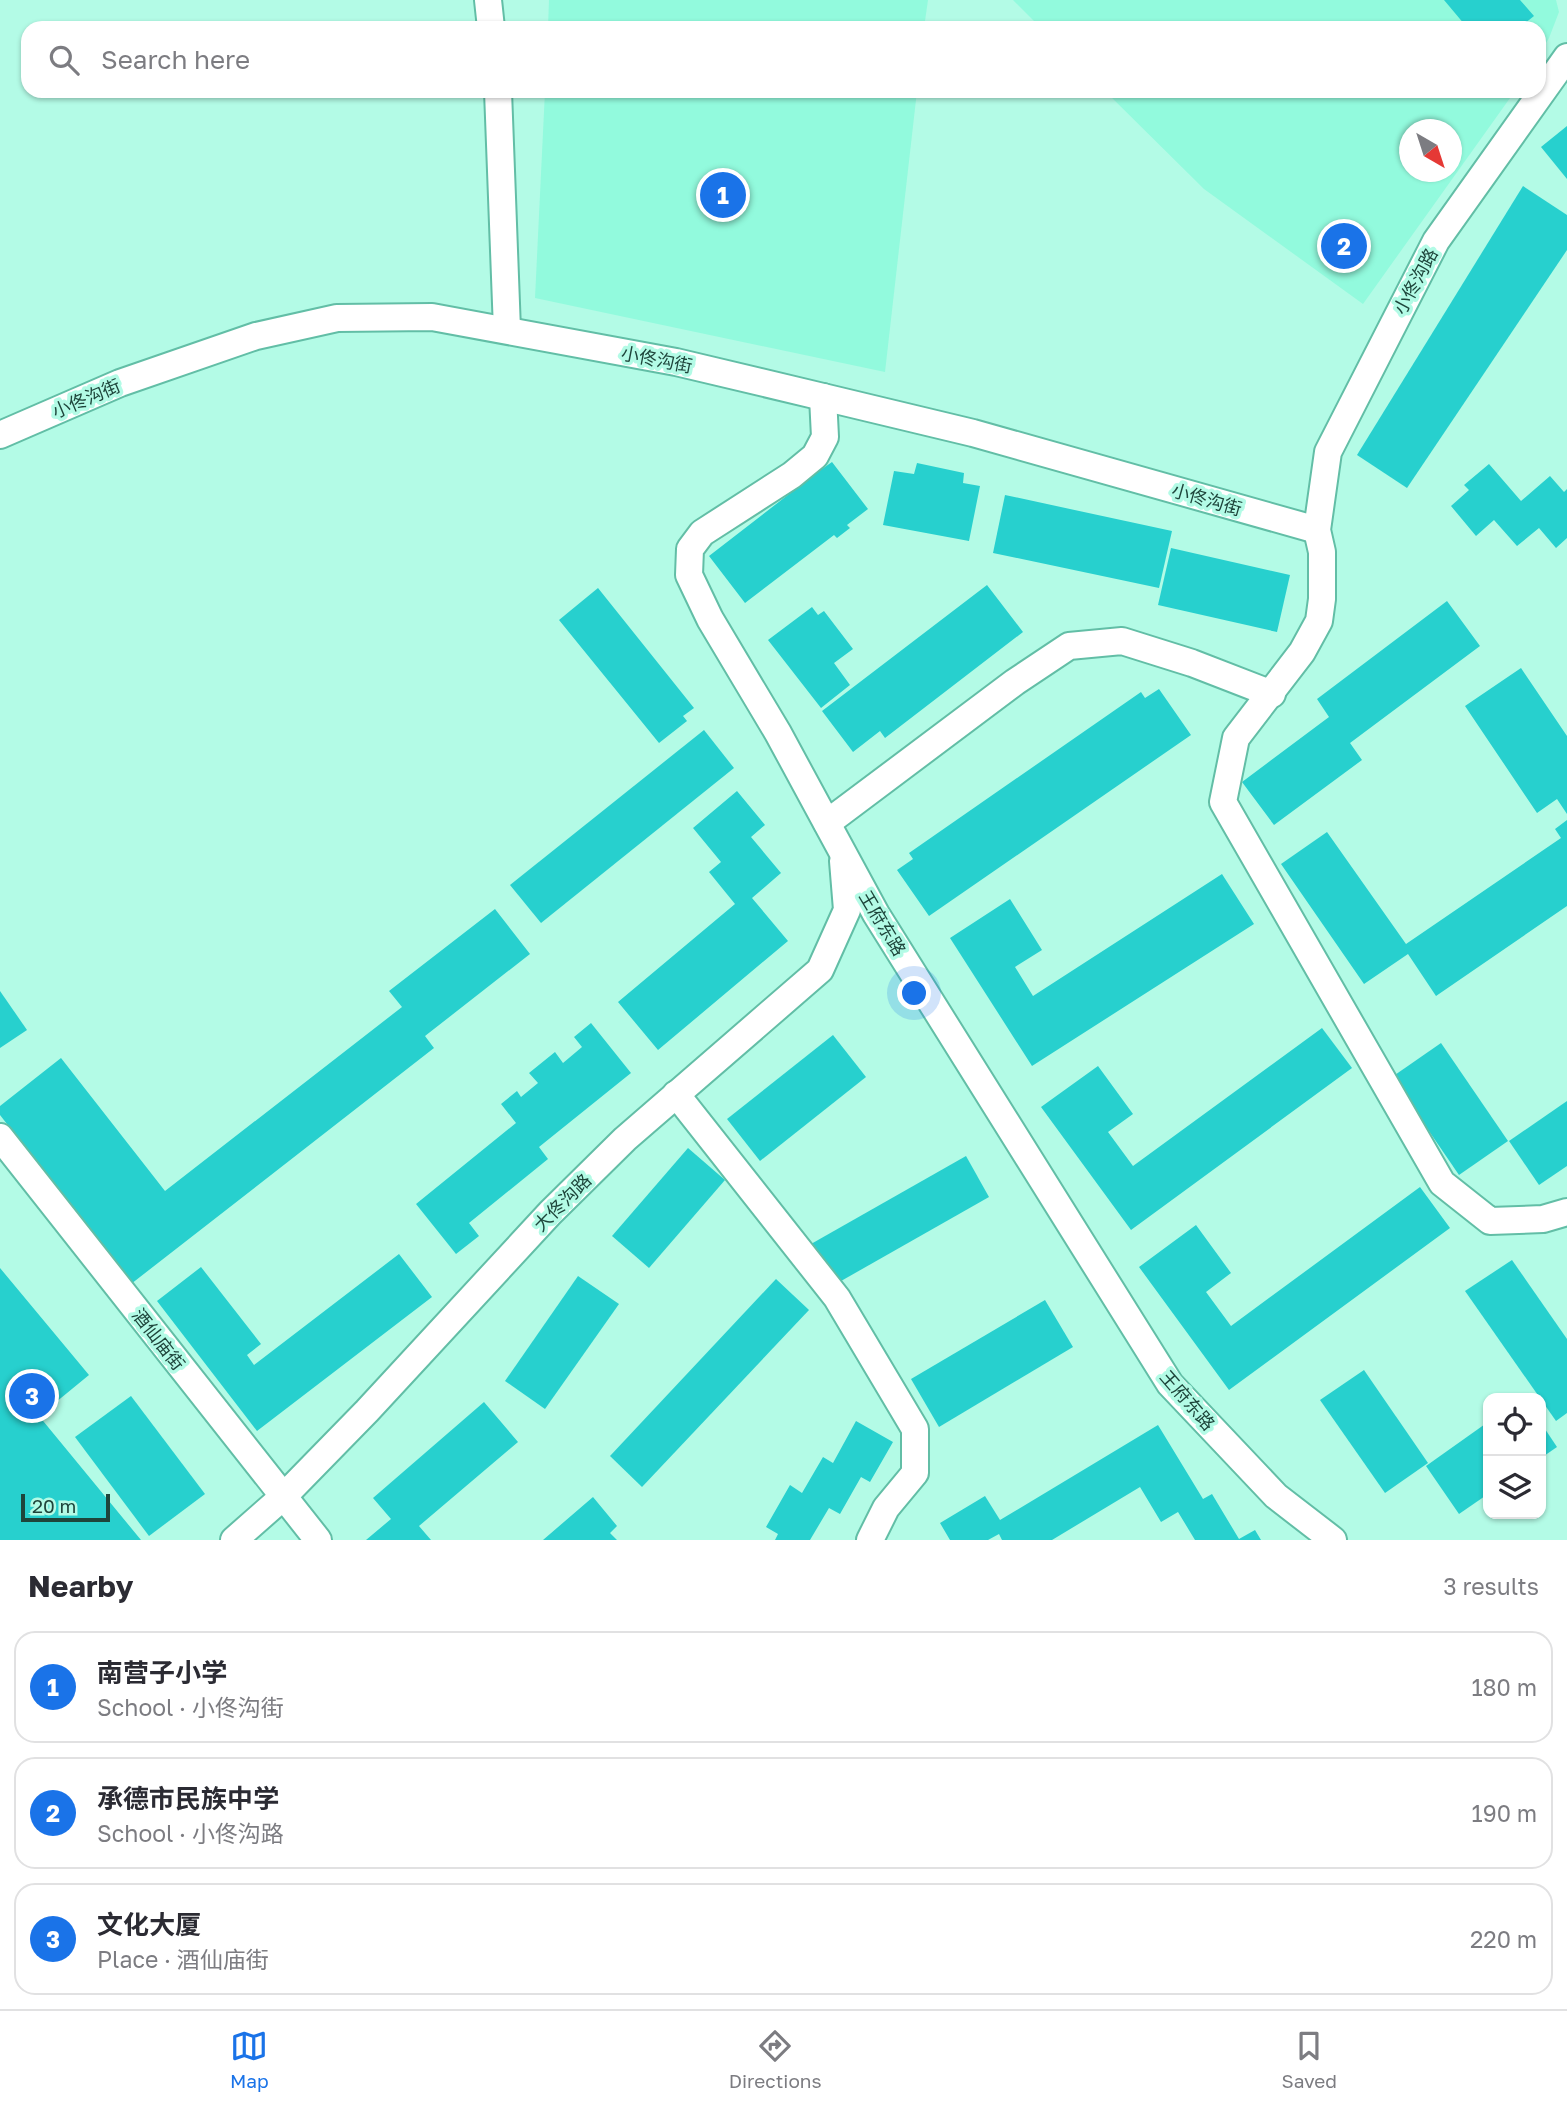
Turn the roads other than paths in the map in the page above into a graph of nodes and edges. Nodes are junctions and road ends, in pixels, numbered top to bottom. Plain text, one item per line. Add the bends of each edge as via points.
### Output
1 (488, 0) edge
2 (490, 21) edge
3 (1567, 57) edge
4 (1546, 87) edge
5 (498, 98) edge
6 (1538, 98) edge
7 (507, 330) junction
8 (823, 397) junction
9 (0, 435) edge
10 (1317, 530) junction
11 (1272, 694) junction
12 (827, 823) junction
13 (843, 852) junction
14 (676, 1094) junction
15 (0, 1137) edge
16 (1567, 1212) edge
17 (284, 1496) junction
18 (233, 1540) edge
19 (318, 1540) edge
20 (870, 1540) edge
21 (1333, 1540) edge

1 - 2 street
3 - 4 street, 小佟沟路
5 - 7 street
6 - 10 street, 小佟沟路 via 1430,253 1328,452
7 - 8 street, 小佟沟街 via 677,362
7 - 9 street, 小佟沟街 via 432,317 337,318 256,336 120,383
8 - 10 street, 小佟沟街 via 973,433
8 - 12 street, 王府东路 via 825,437 815,456 702,533 690,549 689,575
10 - 11 street, 小佟沟路 via 1322,552 1319,621
11 - 12 street via 1122,641 1069,646
11 - 16 street, 小佟沟路 via 1236,738 1223,802 1442,1183 1489,1221 1543,1219
12 - 13 street, 王府东路
13 - 14 street, 大佟沟路 via 847,910 820,970
13 - 21 street, 王府东路 via 876,914 1170,1384 1276,1496
14 - 17 street, 大佟沟路 via 550,1213
14 - 20 street via 836,1298 915,1429 915,1473 886,1508
15 - 17 street, 酒仙庙街
17 - 18 street, 大佟沟路
17 - 19 street, 酒仙庙街

